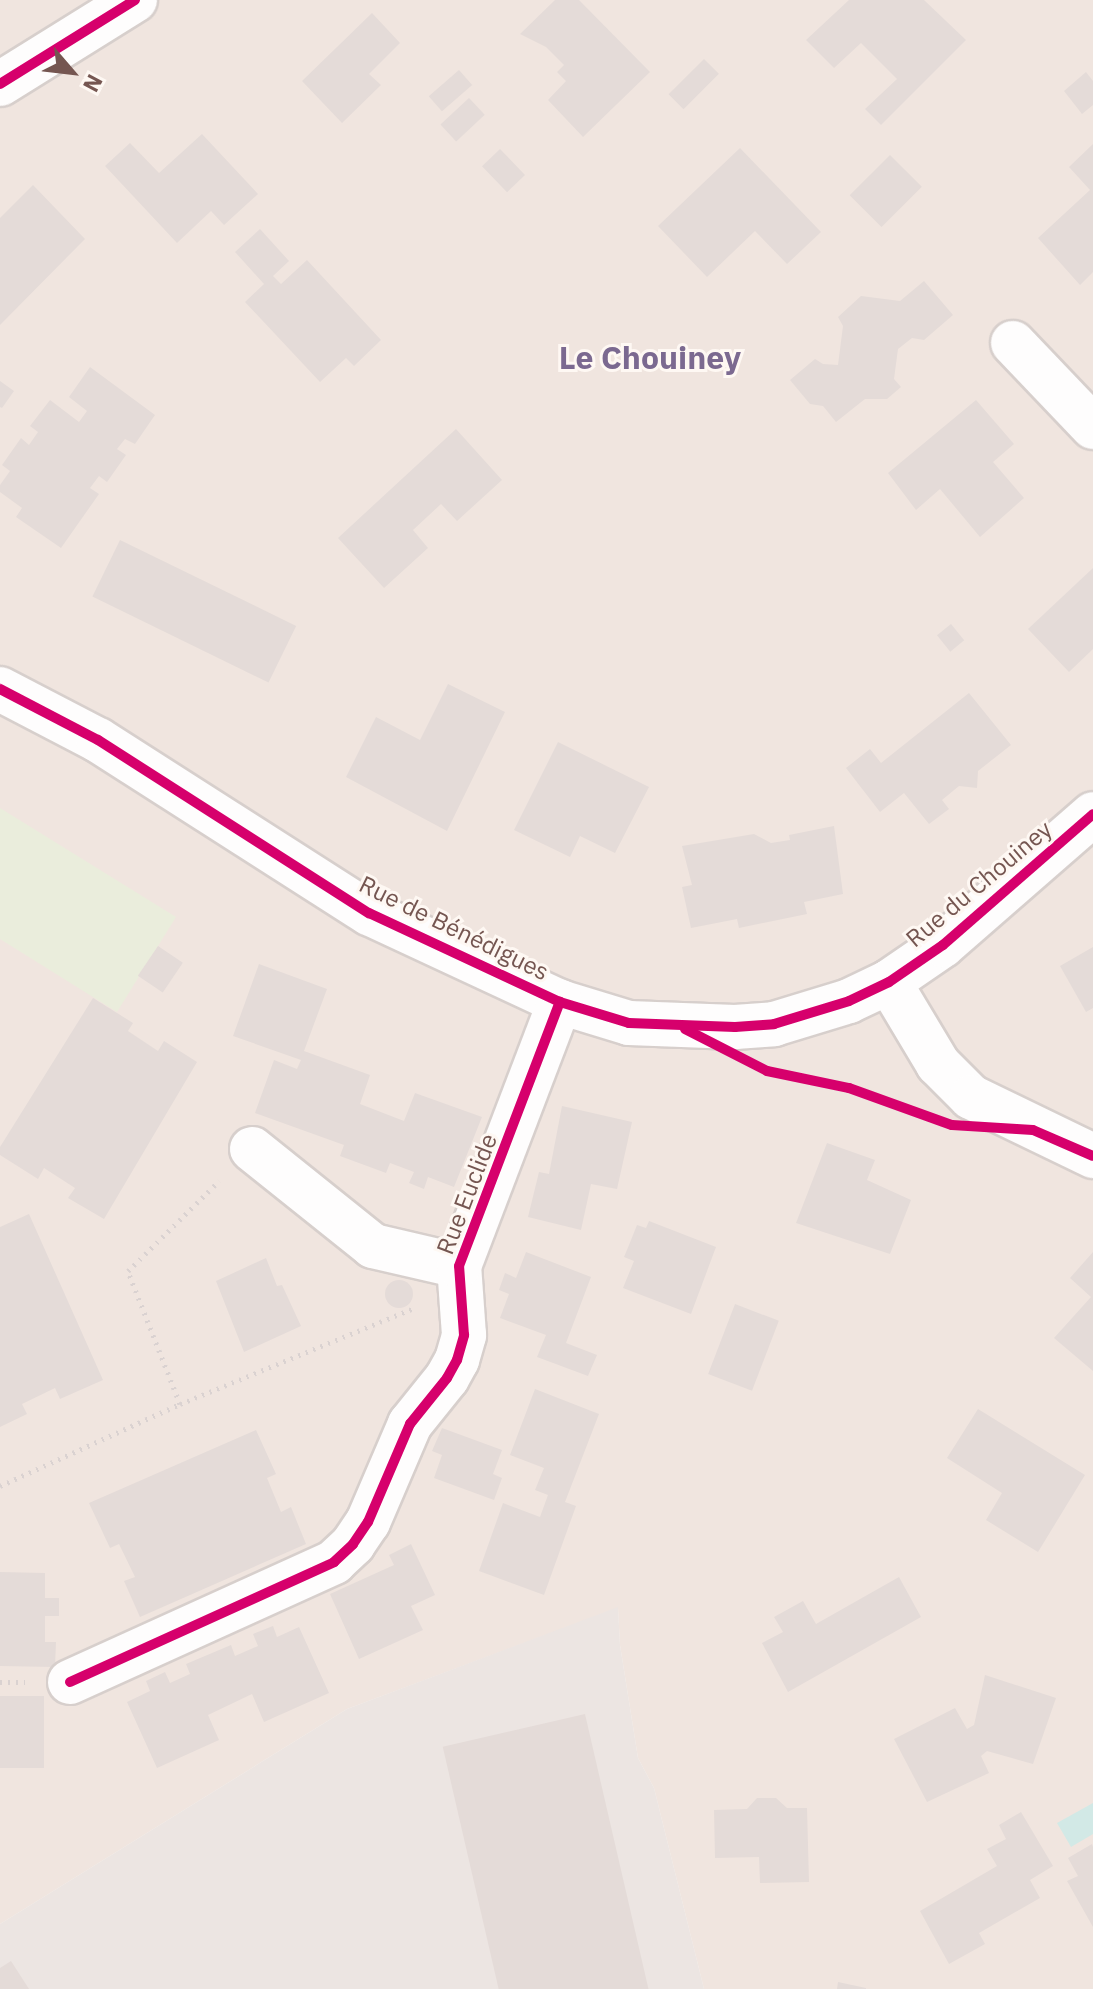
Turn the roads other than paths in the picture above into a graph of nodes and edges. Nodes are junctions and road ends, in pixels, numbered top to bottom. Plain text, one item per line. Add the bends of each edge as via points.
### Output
1 (135, 0) edge
2 (0, 84) edge
3 (1013, 343) dead end
4 (1093, 427) edge
5 (0, 689) edge
6 (1093, 814) edge
7 (889, 982) junction
8 (560, 1002) junction
9 (252, 1149) road end
10 (1093, 1156) edge
11 (459, 1266) junction
12 (70, 1682) dead end

1 - 2 street
3 - 4 street
5 - 8 street, Rue de Bénédigues via 98,740 369,913
6 - 7 street, Rue du Chouiney via 943,945
7 - 8 street, Rue de Bénédigues via 849,1001 774,1024 735,1027 629,1023
7 - 10 street via 938,1064 971,1097
8 - 11 street, Rue Euclide
9 - 11 street via 373,1246
11 - 12 street, Rue Euclide via 464,1335 457,1360 410,1424 368,1522 353,1544 334,1562

